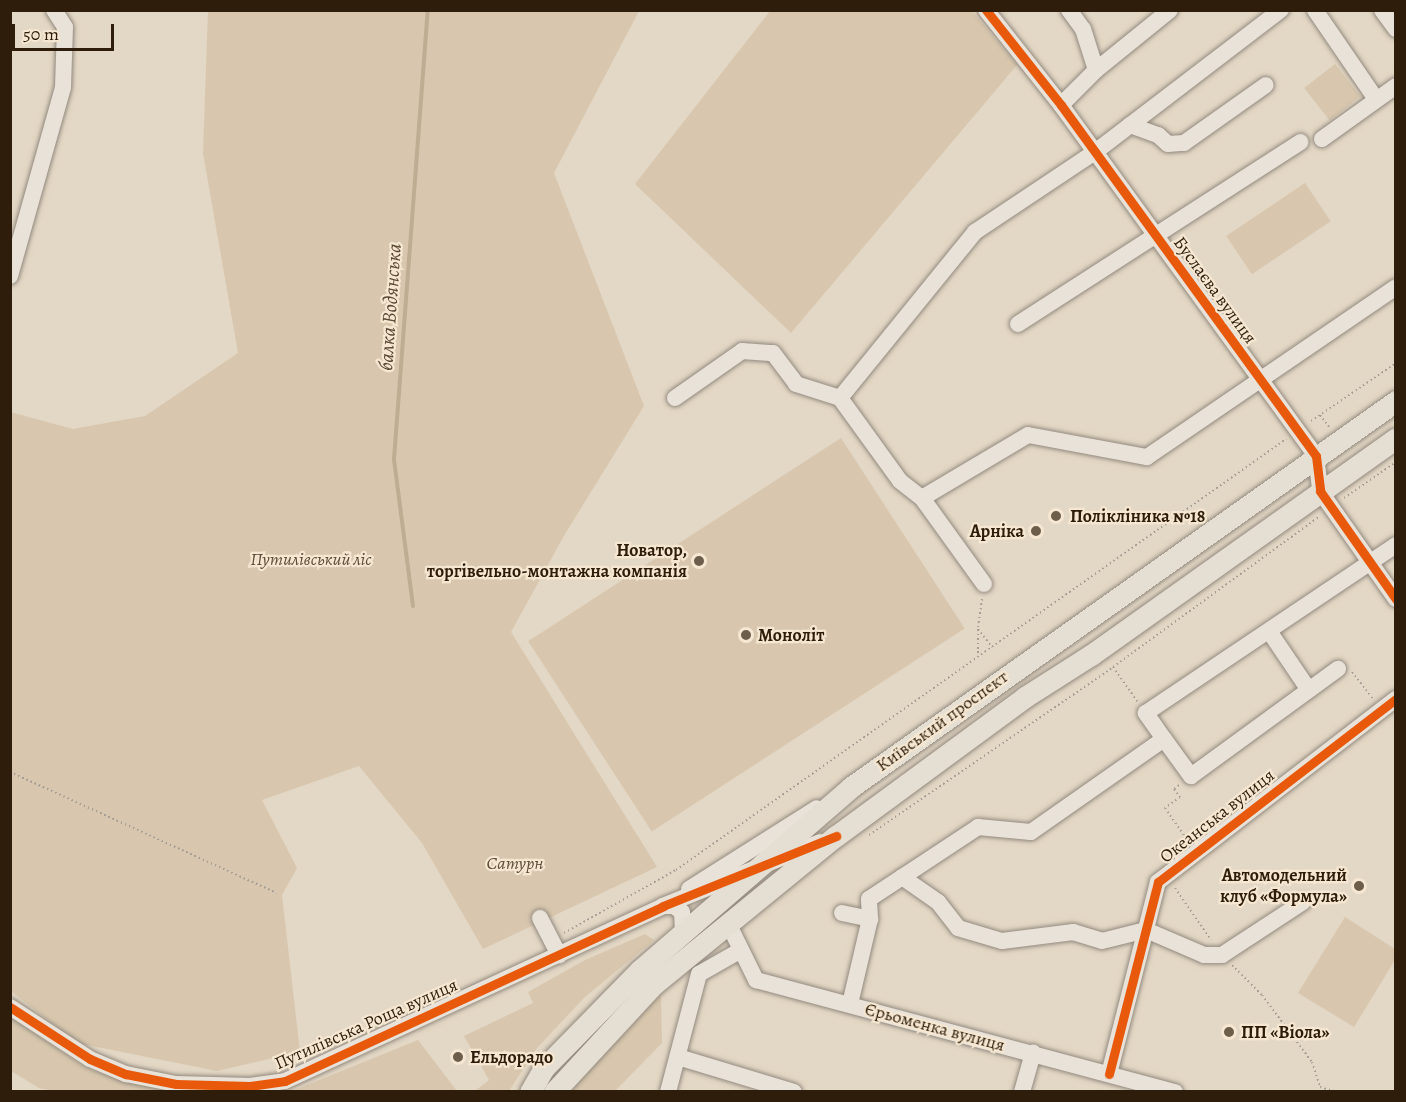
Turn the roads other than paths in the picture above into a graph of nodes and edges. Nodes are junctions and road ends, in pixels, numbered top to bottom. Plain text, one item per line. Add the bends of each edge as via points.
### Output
1 (54, 10) edge
2 (986, 10) edge
3 (1069, 10) edge
4 (1170, 10) edge
5 (1281, 10) edge
6 (1315, 10) edge
7 (1096, 70) junction
8 (1266, 85) dead end
9 (1395, 86) edge
10 (1376, 99) junction
11 (1060, 105) junction
12 (1130, 125) junction
13 (1322, 139) dead end
14 (1300, 142) dead end
15 (1095, 152) junction
16 (1155, 235) junction
17 (10, 276) edge
18 (1395, 287) edge
19 (1018, 324) dead end
20 (1261, 381) junction
21 (675, 398) dead end
22 (840, 398) junction
23 (1395, 400) edge
24 (1395, 438) edge
25 (1316, 456) junction
26 (922, 498) junction
27 (1326, 499) junction
28 (1395, 545) edge
29 (1370, 563) junction
30 (984, 584) road end
31 (1395, 599) edge
32 (1269, 631) junction
33 (1338, 669) road end
34 (1309, 690) junction
35 (1395, 699) edge
36 (1164, 739) junction
37 (851, 787) junction
38 (868, 811) junction
39 (836, 836) junction
40 (758, 870) junction
41 (902, 877) junction
42 (1303, 902) dead end
43 (663, 906) junction
44 (842, 913) dead end
45 (540, 918) dead end
46 (870, 919) junction
47 (728, 923) junction
48 (1146, 930) junction
49 (683, 934) junction
50 (555, 947) junction
51 (741, 950) junction
52 (850, 1004) junction
53 (10, 1006) edge
54 (1033, 1053) junction
55 (678, 1057) junction
56 (1109, 1074) junction
57 (530, 1092) edge
58 (554, 1092) edge
59 (668, 1092) edge
60 (794, 1092) edge
61 (1022, 1092) edge
62 (1175, 1092) edge

1 - 17 street via 65,27 63,87
2 - 11 street, Буслаєва вулиця
3 - 7 street via 1083,29
4 - 7 street
5 - 12 street
6 - 10 street
7 - 11 street
8 - 12 street via 1184,143 1168,144 1158,135
9 - 10 street
10 - 13 street
11 - 15 street, Буслаєва вулиця
12 - 15 street
14 - 16 street
15 - 16 street, Буслаєва вулиця
15 - 22 street via 975,232
16 - 19 street
16 - 20 street, Буслаєва вулиця
18 - 20 street
20 - 25 street, Буслаєва вулиця
20 - 26 street via 1147,457 1028,435
21 - 22 street via 742,351 773,353 796,384
22 - 26 street via 900,481
23 - 25 main road, Київський проспект
24 - 27 main road, Київський проспект
25 - 27 street, Буслаєва вулиця
25 - 37 main road, Київський проспект
26 - 30 street
27 - 29 street, Буслаєва вулиця
27 - 38 main road, Київський проспект
28 - 29 street
29 - 31 street, Буслаєва вулиця
29 - 32 street
32 - 34 street
32 - 36 street via 1146,713
33 - 34 street
34 - 36 street via 1191,776
35 - 48 street, Океанська вулиця via 1158,882
36 - 41 street via 1031,832 978,827
37 - 38 main road
37 - 40 main road, Київський проспект
37 - 43 street
38 - 39 main road, Київський проспект
39 - 40 street
39 - 47 main road, Київський проспект
40 - 43 street
40 - 49 main road, Київський проспект
41 - 46 street via 868,899
41 - 48 street via 938,902 958,928 1002,941 1073,932 1102,941
42 - 48 street via 1222,955 1204,955
43 - 49 street via 674,906 682,912
43 - 50 street, Путилівська Роща вулиця
44 - 46 street
45 - 50 street
46 - 52 street
47 - 51 street, Єрьоменка вулиця
47 - 58 main road, Київський проспект via 653,985
48 - 56 street, Океанська вулиця
49 - 57 main road, Київський проспект via 640,970 544,1068
50 - 53 street, Путилівська Роща вулиця via 285,1081 250,1086 176,1084 126,1074 90,1059
51 - 52 street, Єрьоменка вулиця via 756,980
51 - 55 street via 699,974
52 - 54 street, Єрьоменка вулиця
54 - 56 street, Єрьоменка вулиця
54 - 61 street
55 - 59 street
55 - 60 street
56 - 62 street, Єрьоменка вулиця

